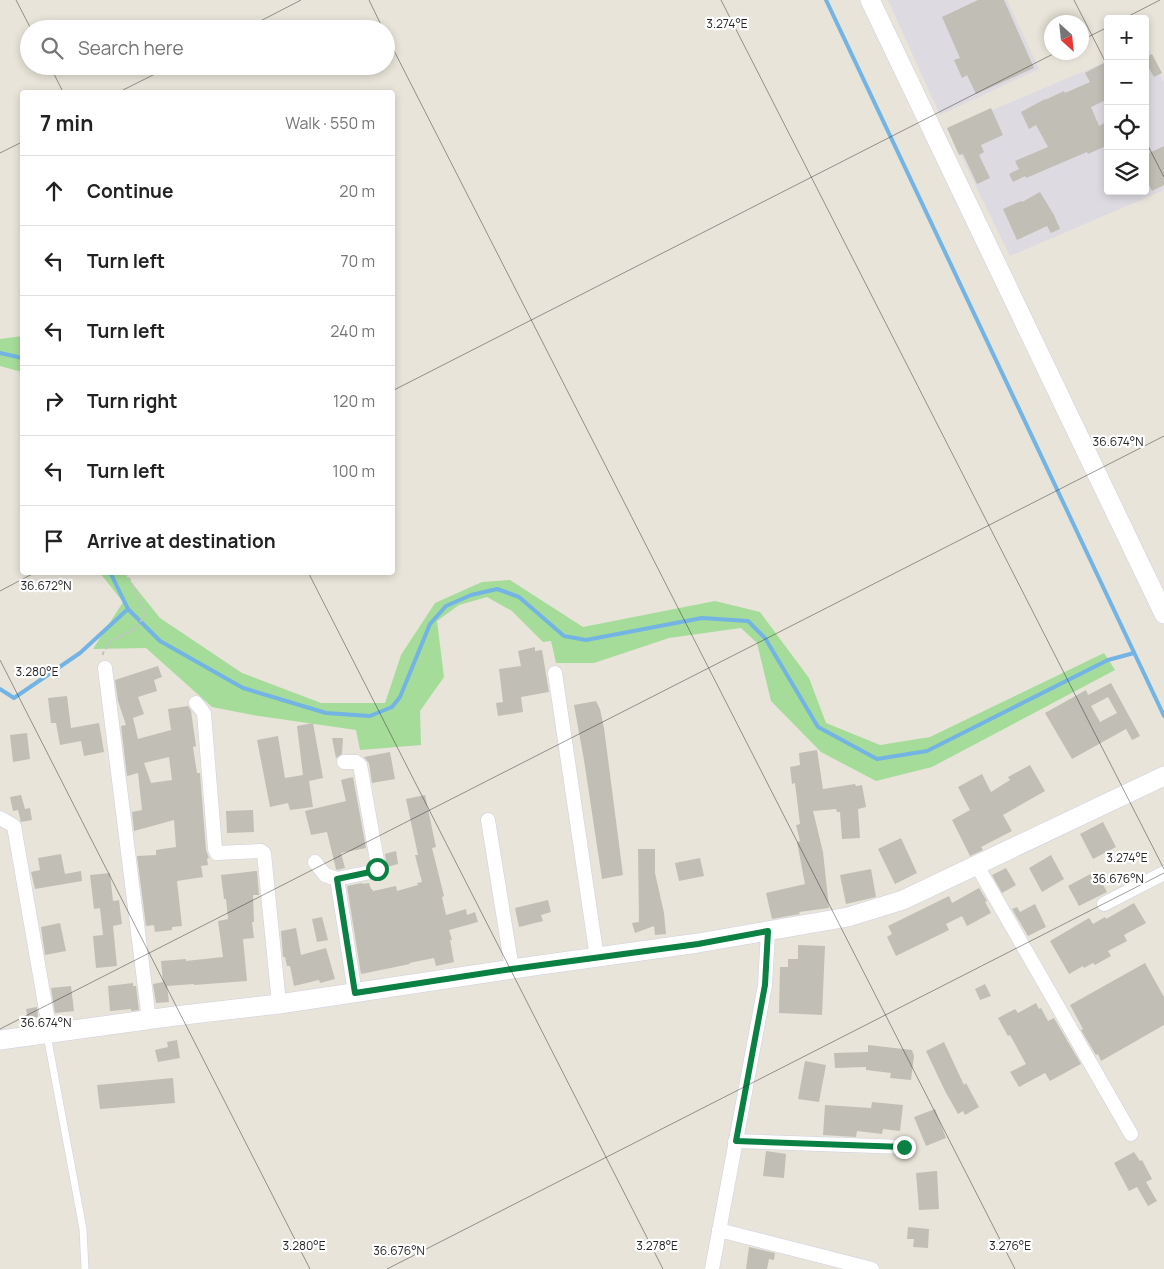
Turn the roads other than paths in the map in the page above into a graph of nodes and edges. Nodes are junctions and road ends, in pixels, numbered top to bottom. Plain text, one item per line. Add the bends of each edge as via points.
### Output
1 (870, 0) edge
2 (1164, 614) edge
3 (105, 668) road end
4 (555, 673) dead end
5 (196, 703) dead end
6 (344, 762) dead end
7 (1164, 776) edge
8 (0, 818) edge
9 (488, 820) dead end
10 (315, 862) dead end
11 (976, 864) junction
12 (1164, 873) edge
13 (337, 879) junction
14 (1104, 904) dead end
15 (768, 931) junction
16 (597, 958) junction
17 (512, 969) junction
18 (355, 993) junction
19 (279, 1004) junction
20 (149, 1020) junction
21 (48, 1034) junction
22 (0, 1040) edge
23 (1131, 1134) dead end
24 (736, 1141) junction
25 (904, 1147) dead end
26 (719, 1230) junction
27 (85, 1269) edge
28 (712, 1269) edge
29 (872, 1269) edge

1 - 2 main road
3 - 20 street
4 - 16 street
5 - 19 street via 204,713 214,849 217,852 264,853
6 - 13 street via 360,765 378,866 375,871
7 - 11 main road
8 - 21 street via 14,826
9 - 17 street
10 - 13 street via 325,875
11 - 15 main road via 903,900 848,917
11 - 23 street
12 - 14 street
13 - 18 street
15 - 16 main road
15 - 24 street via 765,985
16 - 17 main road
17 - 18 main road
18 - 19 main road
19 - 20 main road
20 - 21 main road
21 - 22 main road
21 - 27 lane via 83,1229
24 - 25 street
24 - 26 street
26 - 28 street
26 - 29 street

